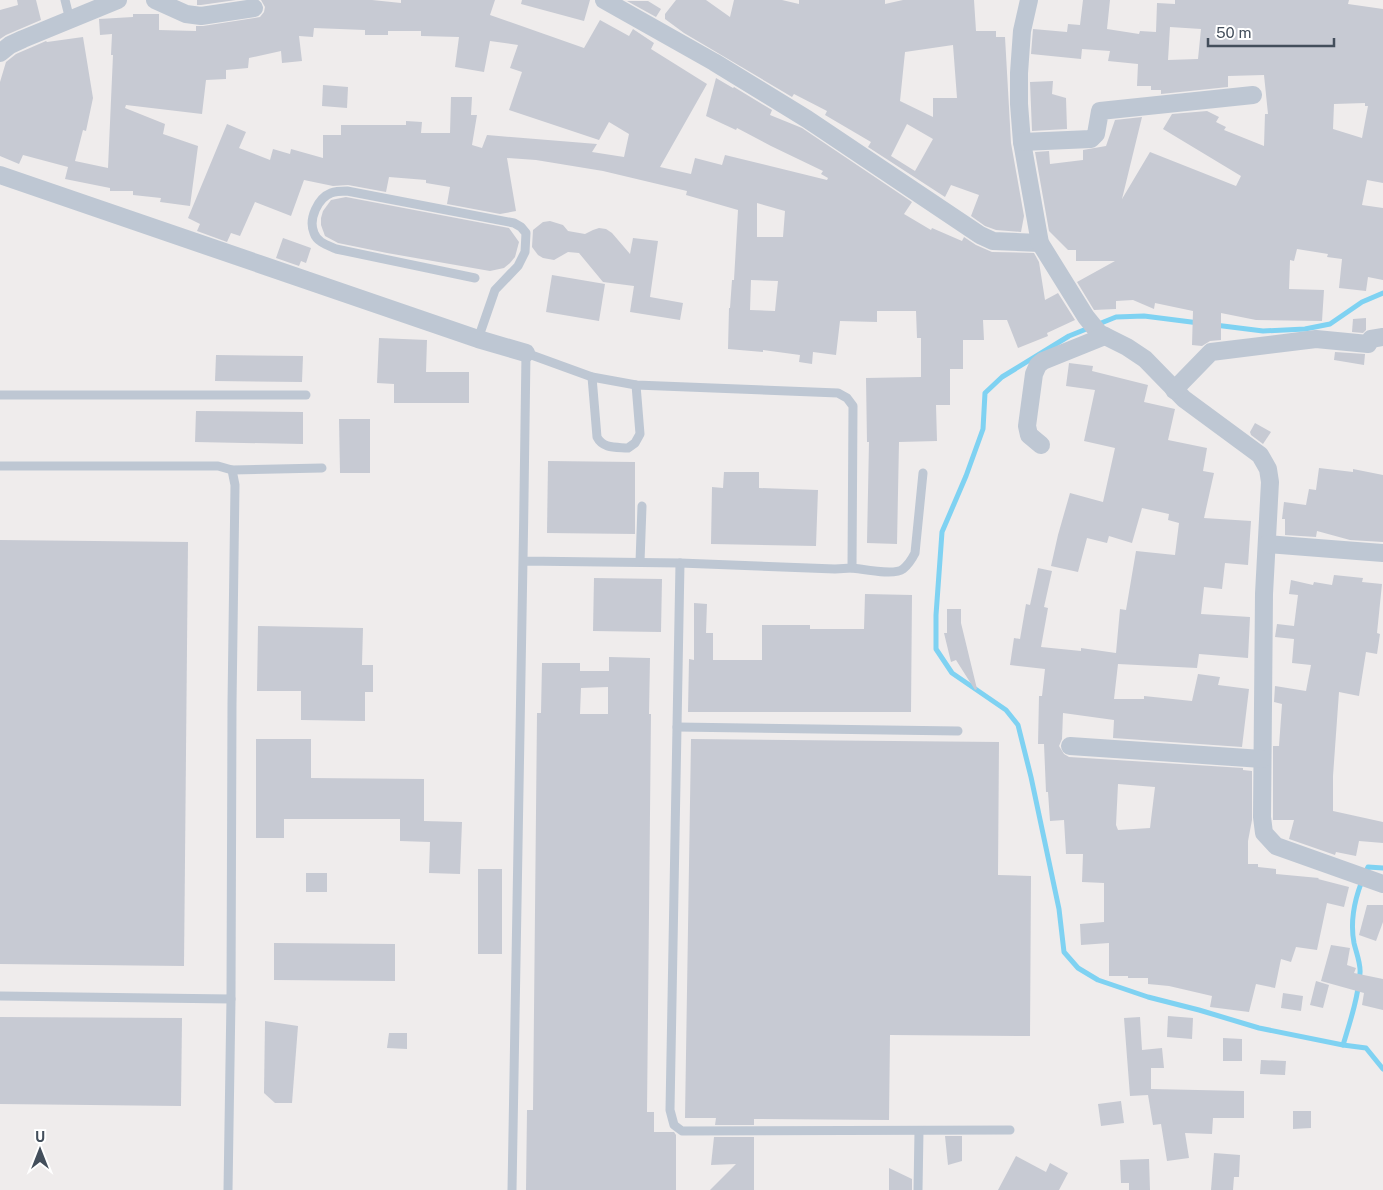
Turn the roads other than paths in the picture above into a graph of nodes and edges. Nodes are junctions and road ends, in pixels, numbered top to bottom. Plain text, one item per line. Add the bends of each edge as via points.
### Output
1 (65, 0) edge
2 (118, 0) edge
3 (155, 0) edge
4 (604, 0) edge
5 (1029, 0) edge
6 (254, 8) dead end
7 (70, 20) junction
8 (0, 53) edge
9 (1253, 95) dead end
10 (1022, 142) junction
11 (0, 175) edge
12 (1040, 243) junction
13 (475, 278) dead end
14 (1102, 335) junction
15 (1383, 337) edge
16 (478, 339) junction
17 (526, 353) junction
18 (592, 377) junction
19 (636, 385) junction
20 (1174, 390) junction
21 (0, 395) edge
22 (306, 395) dead end
23 (1041, 446) dead end
24 (0, 466) edge
25 (322, 468) dead end
26 (232, 470) junction
27 (923, 473) dead end
28 (642, 506) dead end
29 (1267, 544) junction
30 (1383, 553) edge
31 (523, 561) junction
32 (640, 562) junction
33 (680, 563) junction
34 (852, 568) junction
35 (677, 728) junction
36 (958, 731) dead end
37 (1070, 746) dead end
38 (1262, 759) junction
39 (1380, 883) edge
40 (0, 996) edge
41 (231, 999) junction
42 (1010, 1130) dead end
43 (919, 1131) junction
44 (228, 1190) edge
45 (512, 1190) edge
46 (918, 1190) edge

1 - 7 lane
2 - 7 street
3 - 6 street via 186,14 201,16
4 - 12 street via 807,119 980,235 993,241
5 - 10 street via 1018,73
7 - 8 street via 10,45
9 - 10 street via 1100,112 1096,134 1091,139
10 - 12 street
11 - 16 street
12 - 14 street via 1086,316
13 - 16 lane via 329,246 314,234 312,222 315,212 322,198 333,192 347,191 521,227 526,234 525,252 518,266 495,290
14 - 20 street via 1145,359
14 - 23 street via 1043,361 1035,370 1028,431
15 - 20 street via 1371,339 1368,344 1316,339 1211,352
16 - 17 street
17 - 18 lane
17 - 31 lane
18 - 19 lane
18 - 19 lane via 597,436 606,447 628,448 640,434
19 - 34 lane via 838,393 847,398 853,416
20 - 29 street via 1260,455 1268,469 1270,482
21 - 22 lane
24 - 26 lane via 218,466
25 - 26 lane
26 - 41 lane via 235,485
27 - 34 lane via 915,553 910,561 897,572
28 - 32 lane
29 - 30 street
29 - 38 street
31 - 32 lane
31 - 45 lane
32 - 33 lane
33 - 34 lane
33 - 35 lane
35 - 36 lane
35 - 43 lane via 670,1110 674,1125 682,1131
37 - 38 street
38 - 39 street via 1262,817 1264,833 1270,840 1276,846
40 - 41 lane
41 - 44 lane
42 - 43 lane
43 - 46 lane

